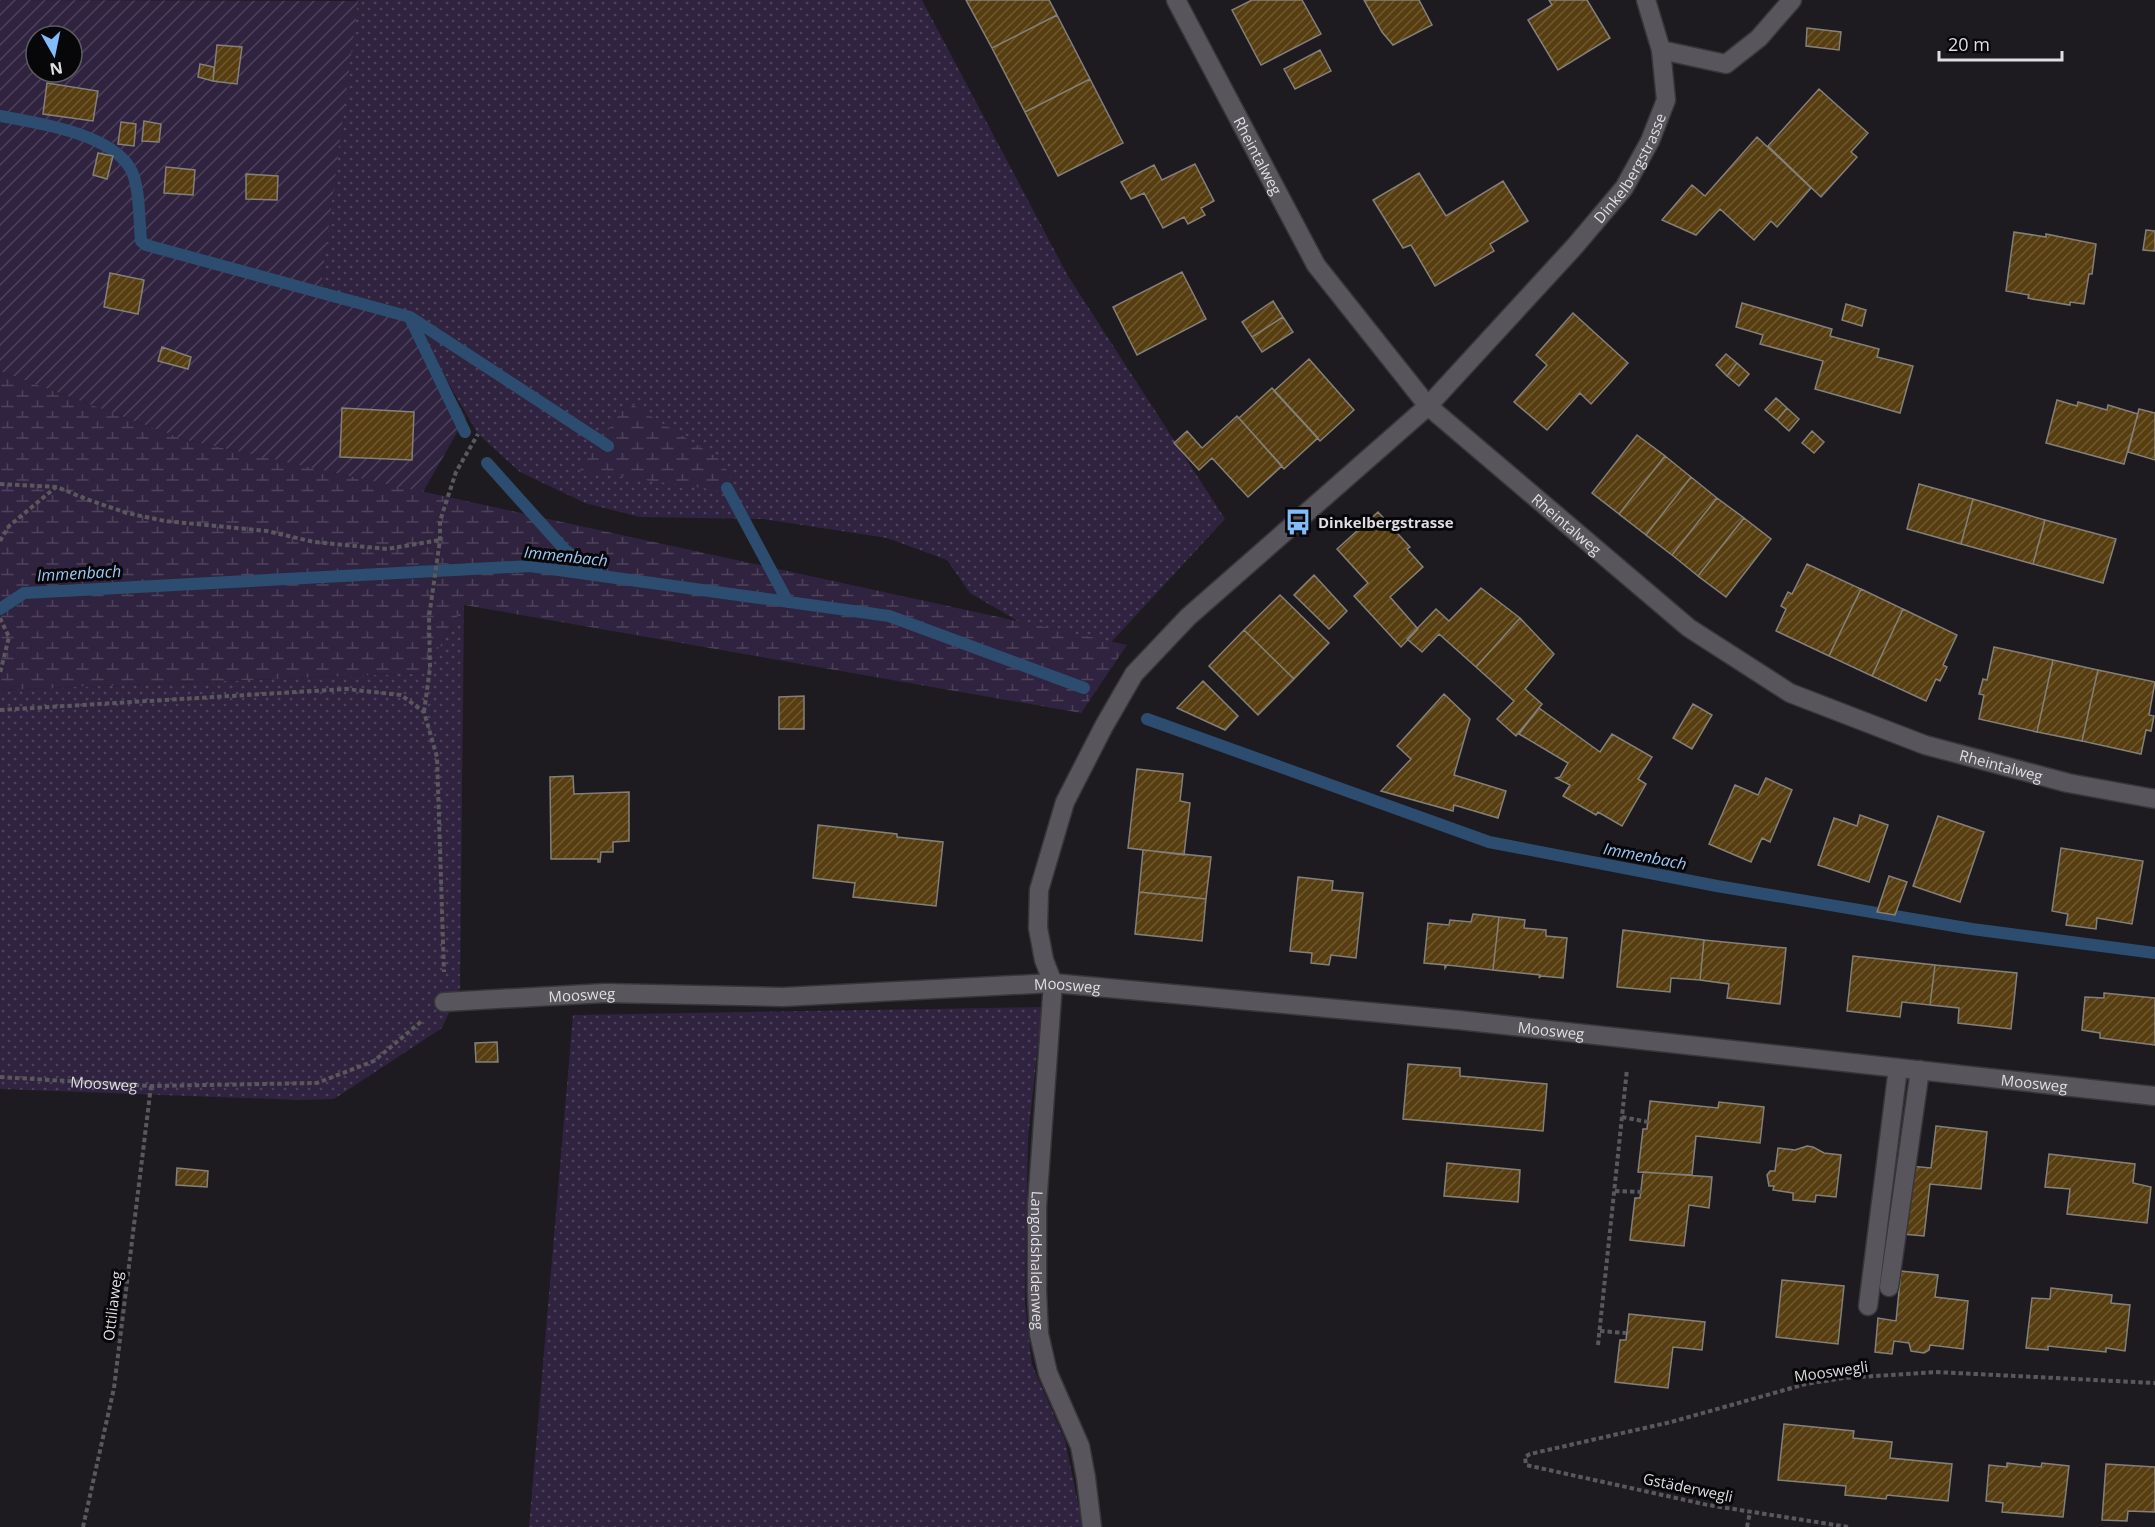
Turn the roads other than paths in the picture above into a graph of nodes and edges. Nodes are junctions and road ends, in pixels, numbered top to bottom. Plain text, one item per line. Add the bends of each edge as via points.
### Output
1 (1176, 0) edge
2 (1646, 0) edge
3 (1792, 0) edge
4 (1661, 50) junction
5 (1428, 406) junction
6 (2155, 799) edge
7 (1053, 983) junction
8 (444, 1002) road end
9 (1898, 1068) junction
10 (1920, 1070) junction
11 (2155, 1096) edge
12 (1889, 1287) dead end
13 (1868, 1306) dead end
14 (1092, 1527) edge

1 - 5 street, Rheintalweg via 1316,265
2 - 4 street, Dinkelbergstrasse
3 - 4 street via 1759,38 1726,64
4 - 5 street, Dinkelbergstrasse via 1666,100 1650,141 1624,188
5 - 6 street, Rheintalweg via 1689,628 1790,693 1925,745 2067,783
5 - 7 street, Dinkelbergstrasse via 1188,617 1134,674 1065,802 1039,890 1038,928
7 - 8 street, Moosweg via 783,997 605,993
7 - 9 street, Moosweg via 1458,1020
7 - 14 street, Langoldshaldenweg via 1037,1206 1039,1334 1048,1373 1080,1446
9 - 10 street, Moosweg
9 - 13 street
10 - 11 street, Moosweg
10 - 12 street

